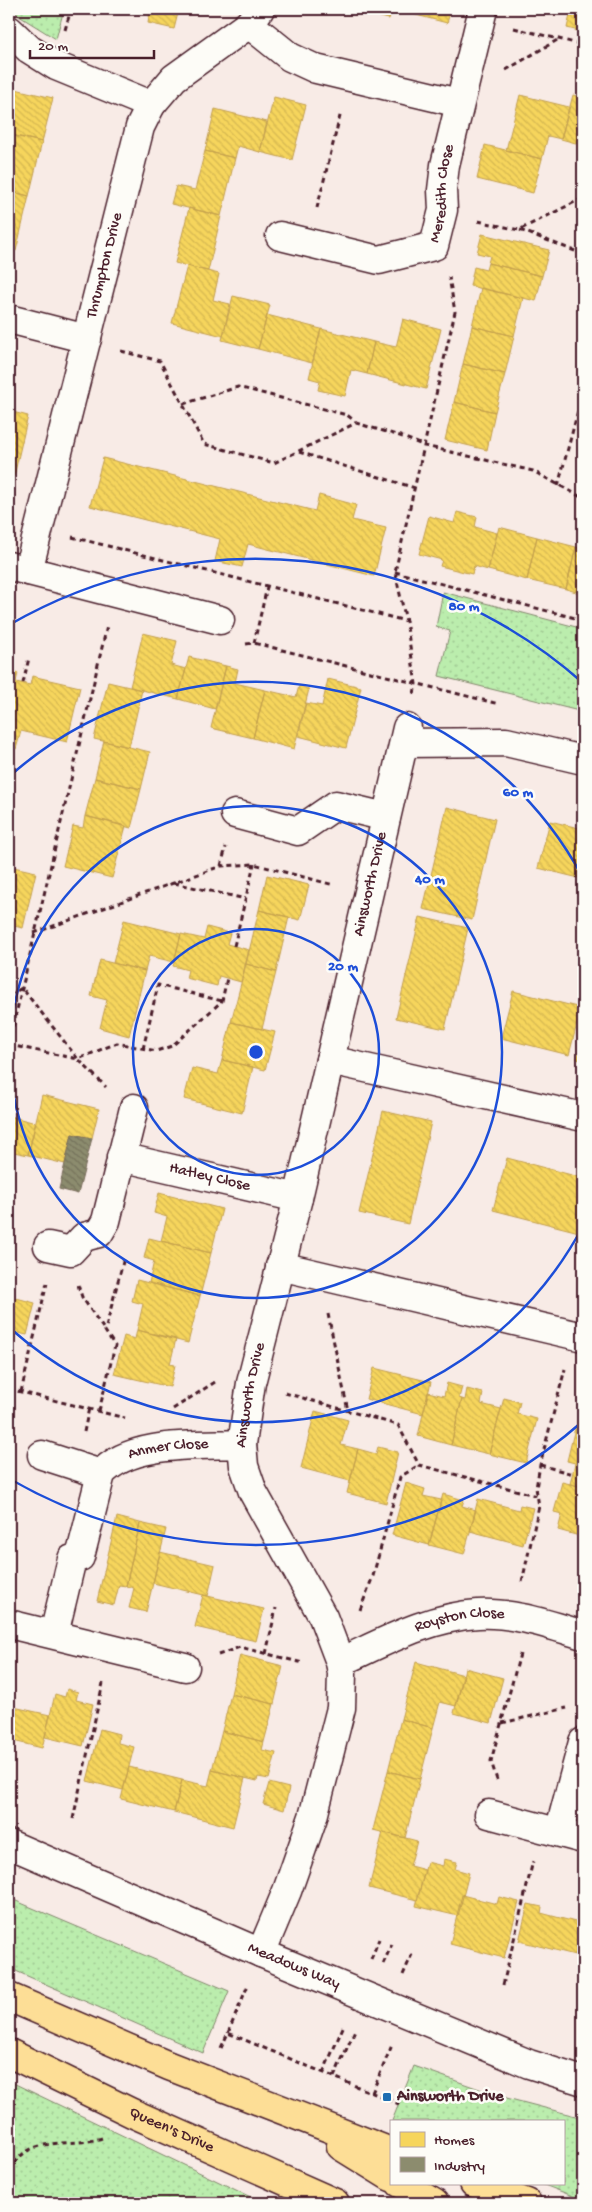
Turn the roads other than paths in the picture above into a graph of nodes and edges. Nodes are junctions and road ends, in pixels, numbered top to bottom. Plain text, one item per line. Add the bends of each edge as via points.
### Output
1 (481, 14) edge
2 (254, 16) edge
3 (9, 30) edge
4 (459, 103) junction
5 (151, 105) junction
6 (280, 236) dead end
7 (9, 318) edge
8 (87, 339) junction
9 (18, 569) edge
10 (220, 620) dead end
11 (583, 760) edge
12 (234, 814) dead end
13 (386, 817) junction
14 (330, 1060) junction
15 (134, 1108) road end
16 (583, 1117) edge
17 (121, 1157) junction
18 (298, 1198) junction
19 (58, 1248) road end
20 (280, 1266) junction
21 (583, 1337) edge
22 (242, 1444) junction
23 (42, 1455) dead end
24 (101, 1474) junction
25 (9, 1624) edge
26 (54, 1634) junction
27 (583, 1635) edge
28 (185, 1667) road end
29 (341, 1668) junction
30 (583, 1742) edge
31 (489, 1814) road end
32 (561, 1833) edge
33 (9, 1844) edge
34 (261, 1953) junction
35 (9, 1997) edge
36 (9, 2053) edge
37 (583, 2081) edge
38 (293, 2116) junction
39 (390, 2152) edge
40 (390, 2177) edge
41 (402, 2184) edge
42 (477, 2184) edge
43 (335, 2203) edge
44 (434, 2203) edge
45 (527, 2203) edge

1 - 4 street, Meredith Close
2 - 4 street via 290,57 316,69
2 - 5 street, Thrumpton Drive via 174,78
3 - 5 street via 29,49 56,66
4 - 6 street, Meredith Close via 442,190 443,210 434,246 379,260
5 - 8 street, Thrumpton Drive via 140,127
7 - 8 street
8 - 9 street, Thrumpton Drive via 39,528
9 - 10 street, Thrumpton Drive
11 - 13 street, Ainsworth Drive via 506,742 406,736
12 - 13 street, Ainsworth Drive via 298,831 336,805
13 - 14 street, Ainsworth Drive
14 - 16 street
14 - 18 street, Ainsworth Drive
15 - 17 street
17 - 18 street, Hatley Close
17 - 19 street via 106,1221 99,1233
18 - 20 street, Ainsworth Drive
20 - 21 street
20 - 22 street, Ainsworth Drive via 251,1383
22 - 24 street, Anmer Close via 139,1451 118,1460
22 - 29 street, Ainsworth Drive via 244,1466 253,1492 323,1616
23 - 24 street
24 - 26 street via 80,1557 72,1559
25 - 26 street
26 - 28 street
27 - 29 street, Royston Close via 522,1619 477,1614 409,1631
29 - 34 street, Ainsworth Drive via 341,1708 313,1817
30 - 32 street
31 - 32 street
33 - 34 street, Meadows Way
34 - 37 street, Meadows Way via 529,2064
35 - 38 main road
36 - 43 main road, Queen's Drive via 132,2113
38 - 39 main road
38 - 40 main road
41 - 44 main road
42 - 45 main road

